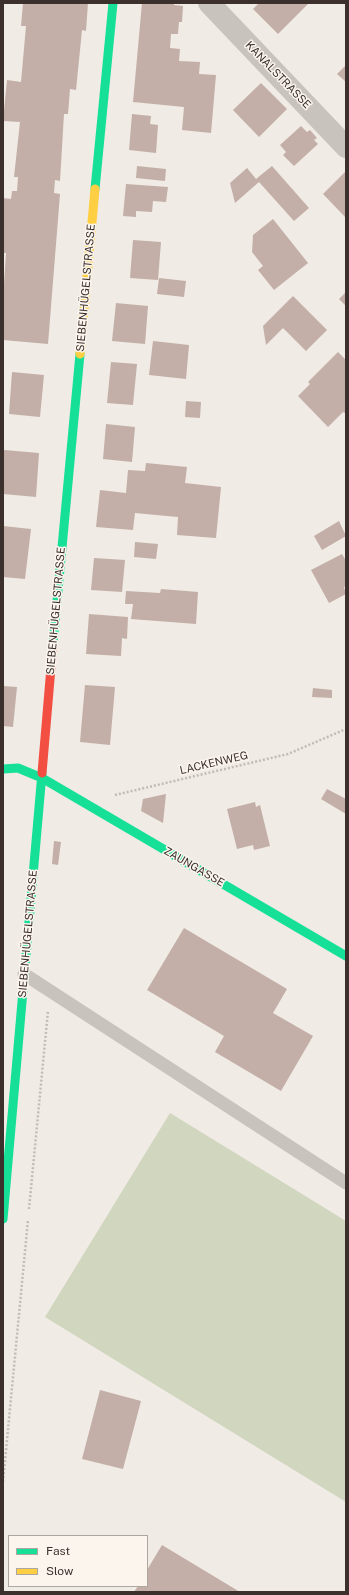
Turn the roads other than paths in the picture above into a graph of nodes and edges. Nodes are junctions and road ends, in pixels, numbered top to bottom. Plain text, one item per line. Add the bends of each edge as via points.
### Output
1 (112, 3) edge
2 (209, 3) edge
3 (346, 147) edge
4 (3, 769) edge
5 (42, 778) junction
6 (346, 956) edge
7 (24, 974) junction
8 (346, 1183) edge
9 (3, 1219) edge

1 - 5 street, SIEBENHÜGELSTRASSE
2 - 3 street, KANALSTRASSE
4 - 5 street, ZAUNGASSE via 18,768
5 - 6 street, ZAUNGASSE
5 - 7 street, SIEBENHÜGELSTRASSE
7 - 8 lane
7 - 9 street, SIEBENHÜGELSTRASSE

